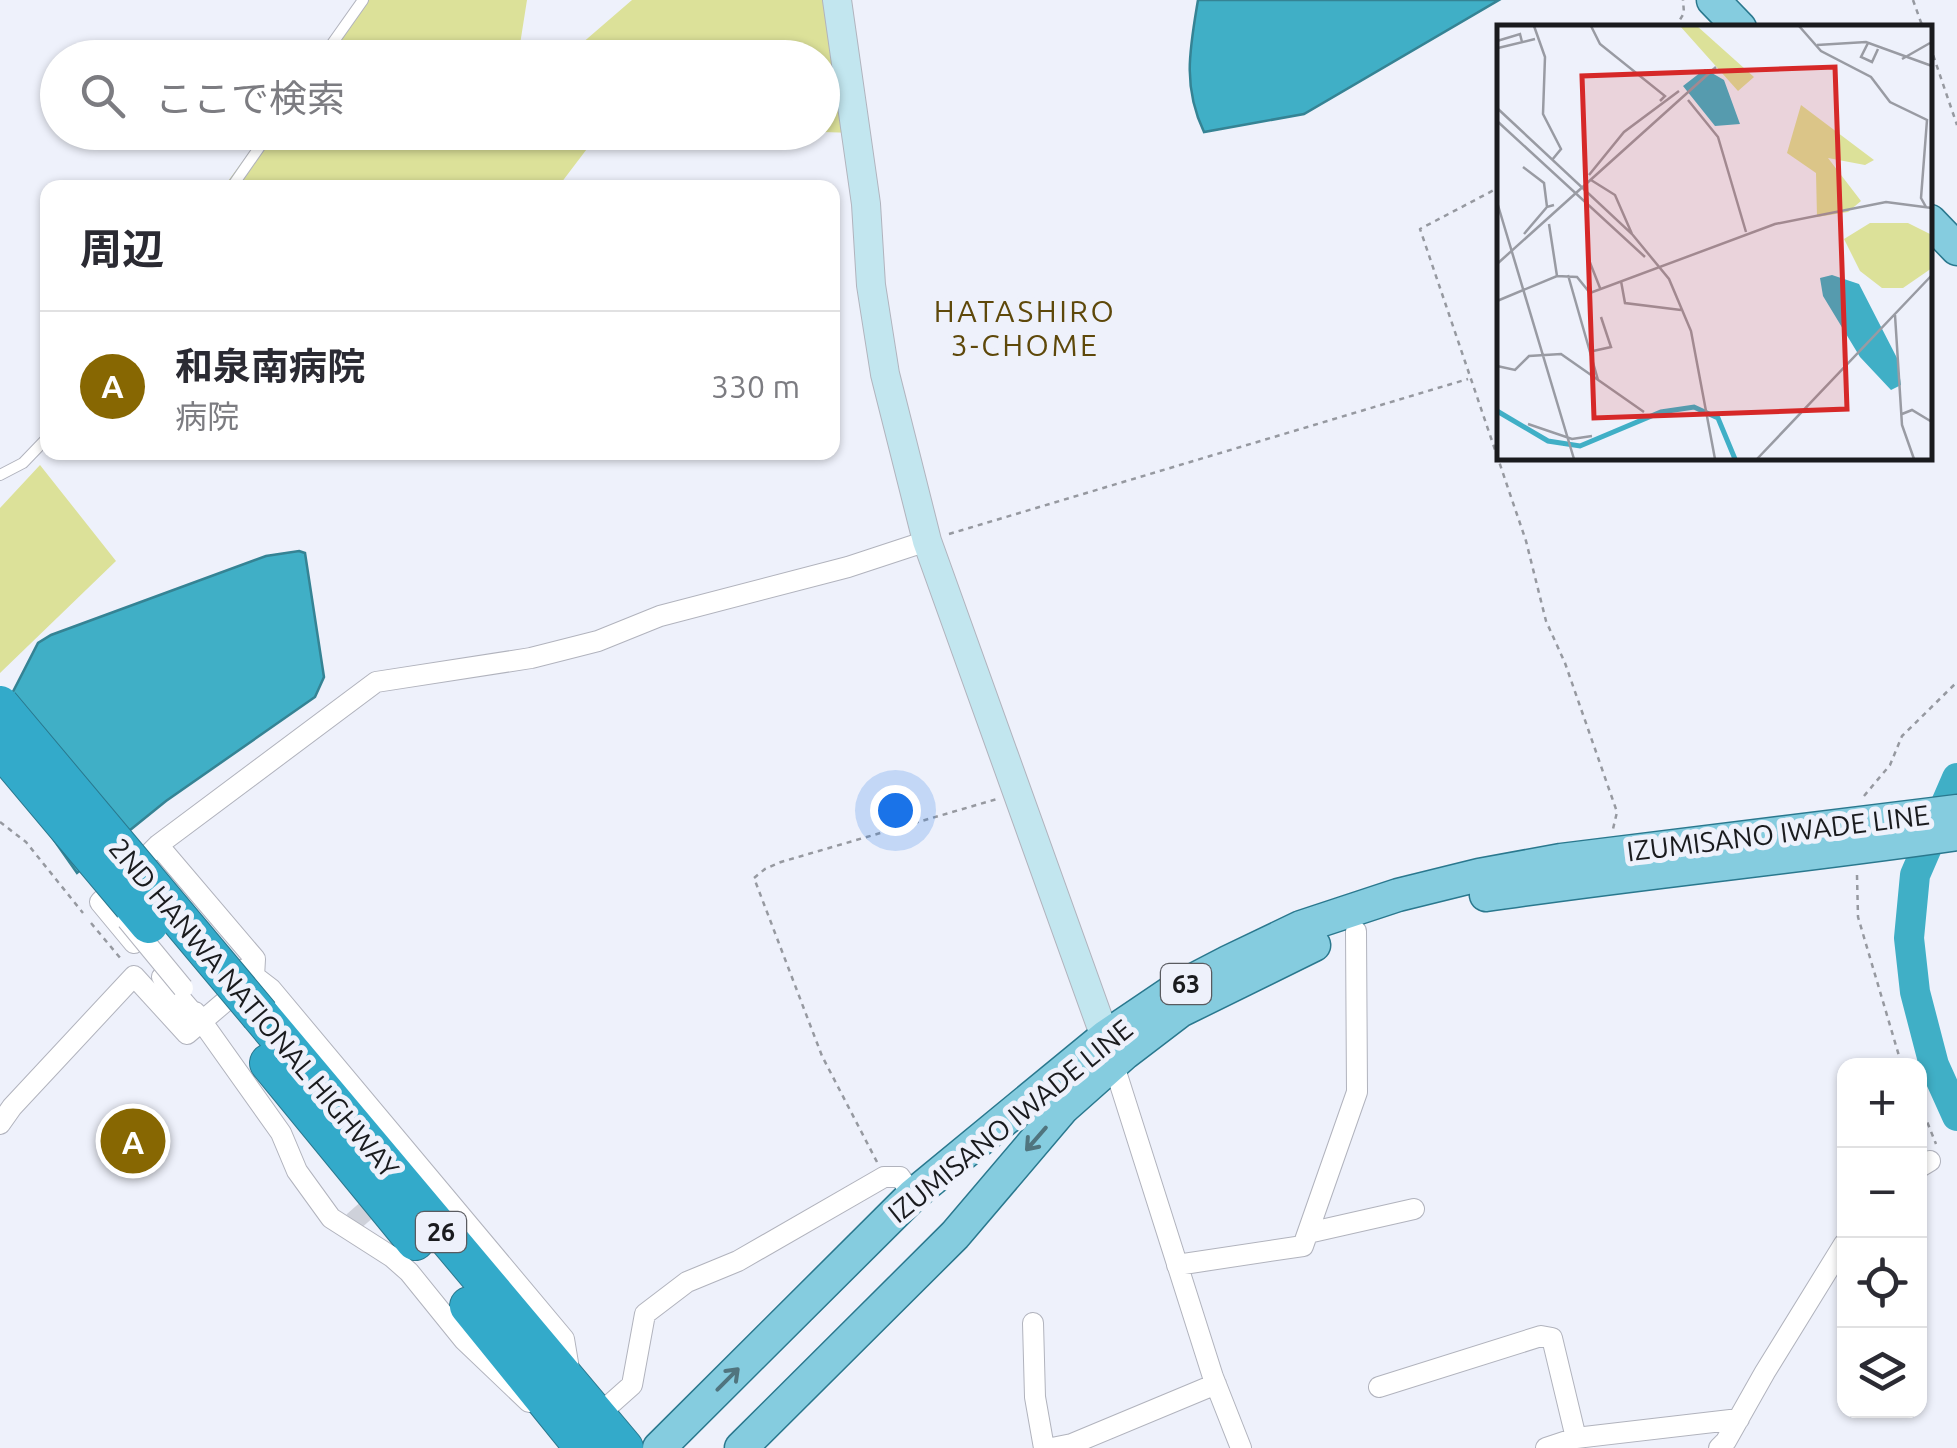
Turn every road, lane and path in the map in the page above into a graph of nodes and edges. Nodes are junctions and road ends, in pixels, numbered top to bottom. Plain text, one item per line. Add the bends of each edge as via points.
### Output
1 (363, 0) edge
2 (837, 0) edge
3 (1682, 0) edge
4 (1713, 0) edge
5 (1913, 0) edge
6 (1678, 25) edge
7 (1737, 25) edge
8 (1922, 25) edge
9 (335, 40) edge
10 (1932, 52) edge
11 (1957, 125) edge
12 (257, 150) edge
13 (237, 180) edge
14 (1497, 187) edge
15 (1932, 223) edge
16 (1957, 250) edge
17 (1470, 379) junction
18 (40, 446) edge
19 (1497, 457) edge
20 (1498, 460) edge
21 (0, 475) edge
22 (927, 541) junction
23 (1955, 683) edge
24 (0, 705) edge
25 (15, 751) edge
26 (1018, 793) junction
27 (1957, 811) edge
28 (0, 822) edge
29 (1957, 834) edge
30 (1857, 836) junction
31 (158, 845) junction
32 (1607, 855) junction
33 (1356, 931) junction
34 (134, 976) junction
35 (254, 978) junction
36 (200, 1021) junction
37 (1109, 1051) junction
38 (1900, 1058) edge
39 (1927, 1121) edge
40 (0, 1124) edge
41 (1927, 1160) edge
42 (884, 1177) junction
43 (913, 1195) junction
44 (1414, 1209) dead end
45 (1308, 1233) junction
46 (1837, 1254) edge
47 (1177, 1265) junction
48 (1033, 1324) dead end
49 (1216, 1384) junction
50 (1378, 1386) dead end
51 (1739, 1419) junction
52 (580, 1420) edge
53 (1576, 1438) junction
54 (624, 1448) edge
55 (659, 1448) edge
56 (741, 1448) edge
57 (1044, 1448) edge
58 (1052, 1448) edge
59 (1241, 1448) edge
60 (1546, 1448) edge
61 (1718, 1448) edge

1 - 9 lane
2 - 22 street via 884,374
3 - 6 path
4 - 7 main road
5 - 8 path
10 - 11 path
12 - 13 lane
14 - 17 path via 1420,228
15 - 16 main road
17 - 19 path
17 - 22 path
18 - 21 lane
20 - 32 path via 1546,620 1617,812
22 - 26 street
22 - 31 street via 660,616 582,645 376,682
23 - 30 path via 1902,736
24 - 25 highway, 2ND HANWA NATIONAL HIGHWAY / 26, bridge
25 - 35 street, bridge via 92,794
25 - 36 street, bridge via 78,861 184,988
25 - 52 highway, 2ND HANWA NATIONAL HIGHWAY / 26, bridge
26 - 37 street
26 - 42 path via 782,862 754,878 822,1056
27 - 30 main road, IZUMISANO IWADE LINE / 63
28 - 34 path via 26,842
29 - 30 main road, IZUMISANO IWADE LINE / 63
30 - 32 main road, IZUMISANO IWADE LINE / 63
30 - 33 main road, IZUMISANO IWADE LINE / 63 via 1486,896
30 - 38 path via 1858,917
31 - 35 street via 255,959
31 - 36 street via 100,902
32 - 37 main road, IZUMISANO IWADE LINE / 63 via 1479,874 1300,927 1176,989
33 - 37 main road, IZUMISANO IWADE LINE / 63 via 1313,946
33 - 45 street via 1358,1092
34 - 36 street via 187,1034
34 - 40 street
35 - 36 street
35 - 52 street via 271,989 411,1170 564,1339
36 - 52 street via 332,1218 409,1272 518,1394
37 - 43 main road, IZUMISANO IWADE LINE / 63
37 - 47 street
37 -> 56 main road, IZUMISANO IWADE LINE / 63 via 955,1235
39 - 41 path via 1936,1143
42 - 43 street via 900,1178
42 - 52 street via 738,1261 688,1282 646,1314 632,1385
55 -> 43 main road, IZUMISANO IWADE LINE / 63
44 - 45 street
45 - 47 street via 1303,1246
46 - 51 street
47 - 49 street
48 - 57 street
49 - 58 street
49 - 59 street
50 - 53 street via 1552,1338
51 - 53 street
51 - 61 street
52 - 54 highway, 2ND HANWA NATIONAL HIGHWAY / 26
53 - 60 street

